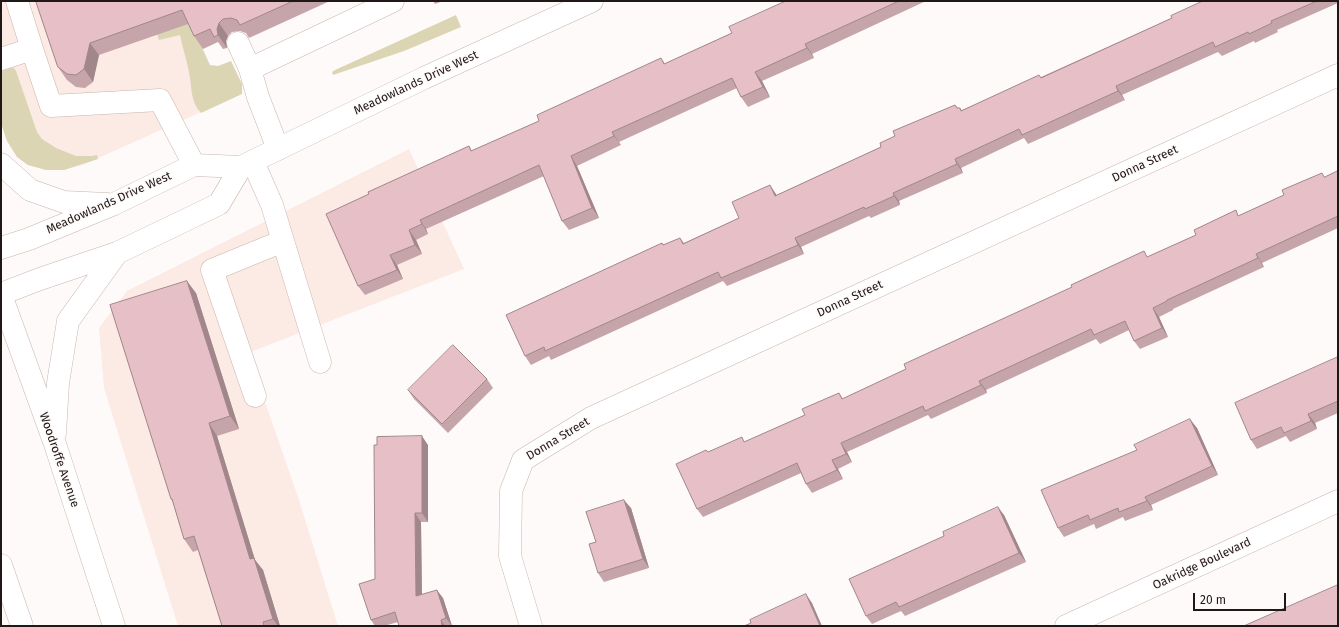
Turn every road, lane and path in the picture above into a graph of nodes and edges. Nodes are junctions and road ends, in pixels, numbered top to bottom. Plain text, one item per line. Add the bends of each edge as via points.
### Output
1 (17, 1) edge
2 (394, 1) edge
3 (592, 1) edge
4 (238, 43) edge
5 (32, 49) junction
6 (1, 59) edge
7 (250, 69) junction
8 (1338, 75) edge
9 (278, 149) junction
10 (1, 164) edge
11 (194, 164) junction
12 (247, 165) junction
13 (114, 204) junction
14 (284, 241) junction
15 (1, 248) edge
16 (117, 252) junction
17 (1, 295) edge
18 (320, 362) dead end
19 (255, 396) dead end
20 (55, 444) junction
21 (1338, 501) edge
22 (1, 565) edge
23 (22, 626) edge
24 (114, 626) edge
25 (531, 626) edge
26 (1066, 626) edge

1 - 5 main road
2 - 7 main road
3 - 9 main road, Meadowlands Drive West
4 - 7 main road
5 - 6 main road
5 - 11 main road via 51,106 160,100
7 - 9 main road
8 - 25 main road, Donna Street via 591,418 523,460 511,491 510,556
9 - 12 main road, Meadowlands Drive West
10 - 13 main road via 30,190 64,202
11 - 12 main road
11 - 13 main road, Meadowlands Drive West
12 - 14 main road via 272,205
12 - 16 main road via 219,204
13 - 15 main road, Meadowlands Drive West
14 - 18 main road
14 - 19 main road via 212,270
16 - 17 main road
16 - 20 main road via 68,321 58,383
17 - 20 main road, Woodroffe Avenue
20 - 24 main road, Woodroffe Avenue
21 - 26 main road, Oakridge Boulevard
22 - 23 main road

